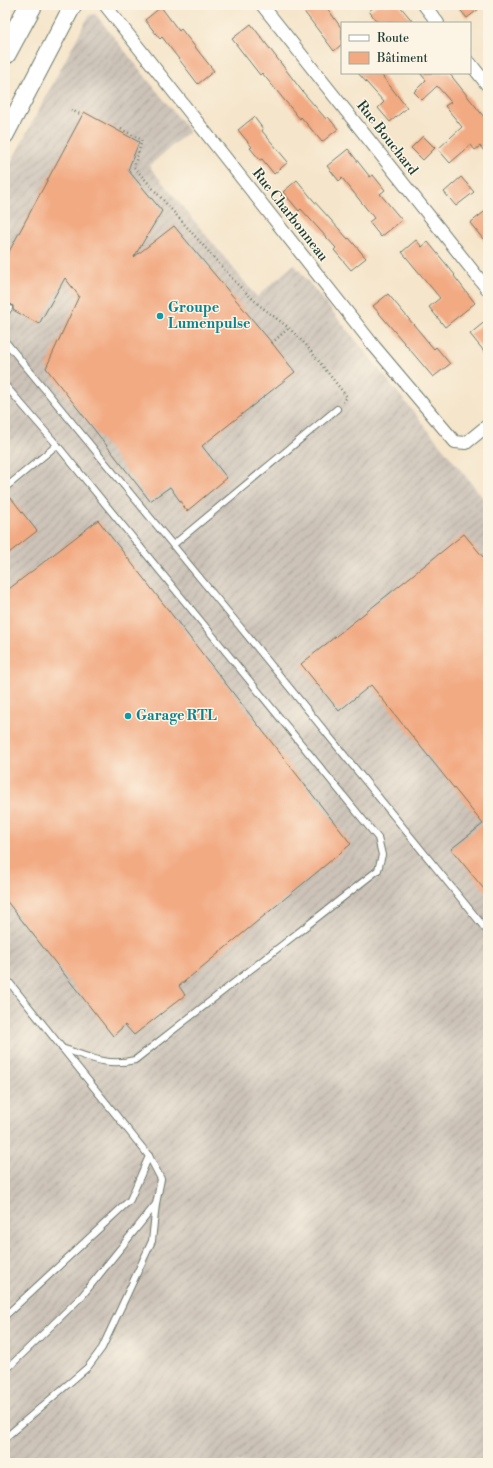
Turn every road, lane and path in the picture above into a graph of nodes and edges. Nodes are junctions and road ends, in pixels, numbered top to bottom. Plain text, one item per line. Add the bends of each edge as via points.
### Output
1 (15, 5) edge
2 (31, 5) edge
3 (73, 5) edge
4 (105, 5) edge
5 (262, 5) edge
6 (424, 5) edge
7 (437, 22) edge
8 (5, 23) edge
9 (5, 53) edge
10 (471, 65) edge
11 (488, 86) edge
12 (71, 110) dead end
13 (82, 115) dead end
14 (121, 129) dead end
15 (5, 135) edge
16 (488, 290) edge
17 (9, 308) dead end
18 (5, 314) edge
19 (289, 328) junction
20 (5, 341) edge
21 (272, 342) dead end
22 (5, 385) edge
23 (337, 409) joint
24 (488, 425) edge
25 (57, 445) junction
26 (5, 488) edge
27 (173, 545) junction
28 (488, 932) edge
29 (5, 977) edge
30 (62, 1048) junction
31 (149, 1156) junction
32 (156, 1204) junction
33 (5, 1316) edge
34 (5, 1371) edge
35 (5, 1438) edge

1 - 8 highway
2 - 9 highway
3 - 15 street
4 - 24 street, Rue Charbonneau via 374,346 455,442 466,443
5 - 16 street, Rue Bouchard
6 - 7 street
10 - 11 street
12 - 13 path
14 - 19 path via 142,140 134,167 237,284 258,305
17 - 18 lane
19 - 21 path
19 - 23 path via 306,345 347,397
20 - 27 lane
22 - 25 lane
23 - 27 lane
25 - 26 lane
25 - 30 lane via 378,838 382,855 378,870 135,1060 121,1064 108,1063
27 - 28 lane
29 - 30 lane
30 - 31 lane
31 - 32 lane via 161,1179
31 - 33 lane via 130,1200
32 - 34 lane via 82,1296
32 - 35 lane via 152,1241 102,1348 88,1367

